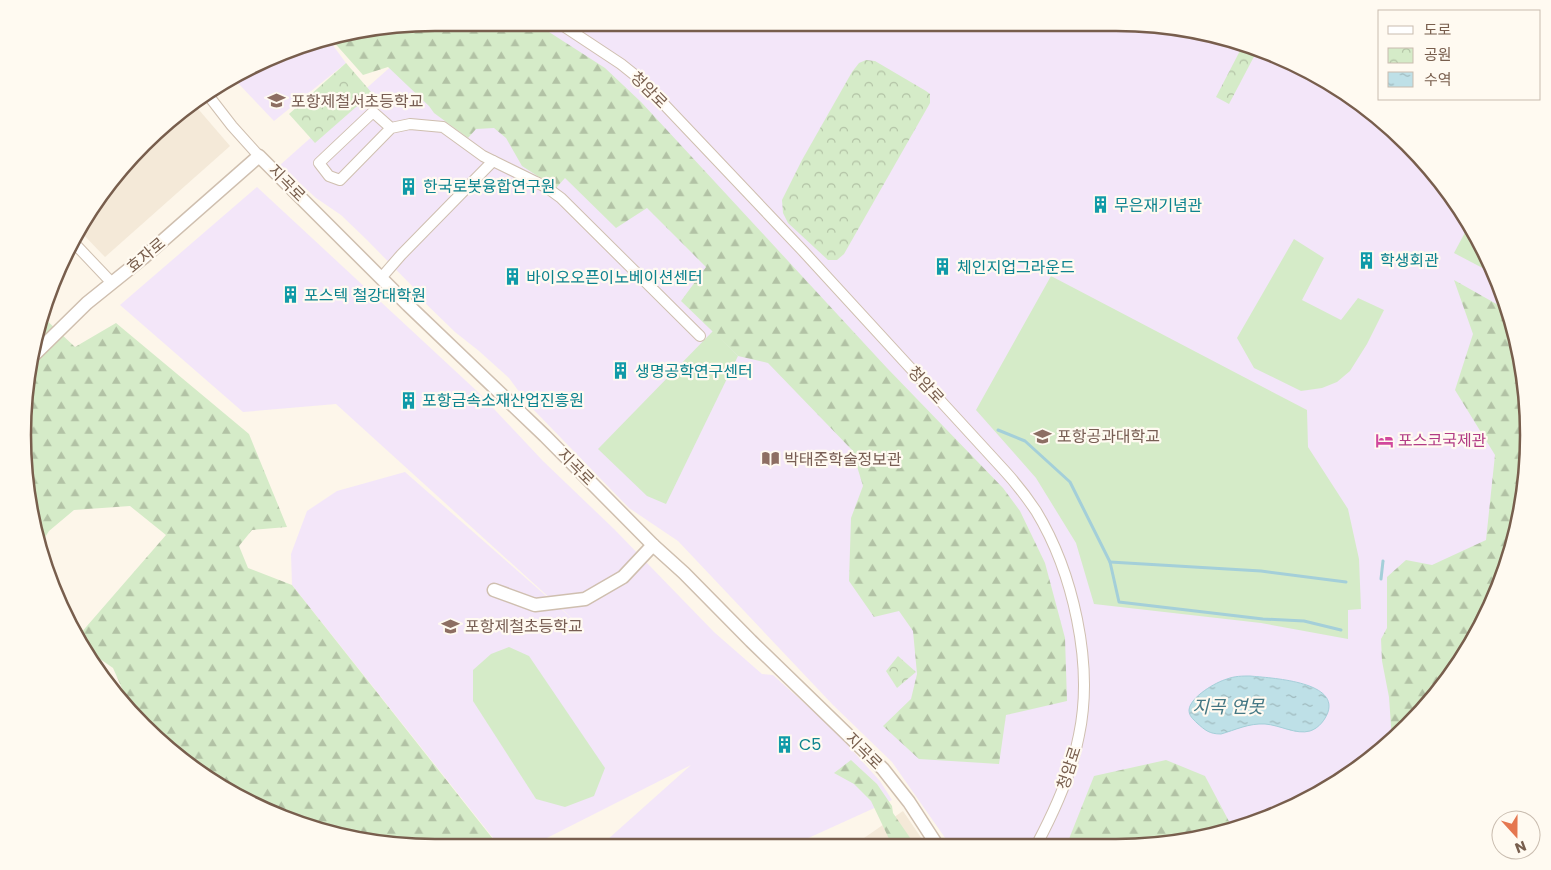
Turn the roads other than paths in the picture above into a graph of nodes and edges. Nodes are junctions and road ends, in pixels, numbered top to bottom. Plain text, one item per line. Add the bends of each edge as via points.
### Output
1 (571, 31) edge
2 (211, 99) edge
3 (391, 128) junction
4 (259, 156) junction
5 (494, 161) junction
6 (77, 248) edge
7 (381, 278) junction
8 (112, 283) junction
9 (700, 336) dead end
10 (41, 348) edge
11 (653, 545) junction
12 (494, 590) dead end
13 (933, 839) edge
14 (1040, 839) edge

1 - 14 street, 청암로 via 641,80 1004,468 1036,512 1059,560 1075,611 1084,685 1080,734 1070,768
2 - 4 street, 지곡로
3 - 3 street via 373,112 319,163 329,176 340,180
3 - 5 street via 410,124 443,127
4 - 7 street, 지곡로
4 - 8 street, 효자로
5 - 7 street
5 - 9 street via 561,198
6 - 8 street
7 - 11 street, 지곡로
8 - 10 street, 효자로
11 - 12 street via 623,577 585,599 535,605
11 - 13 street, 지곡로 via 883,770

